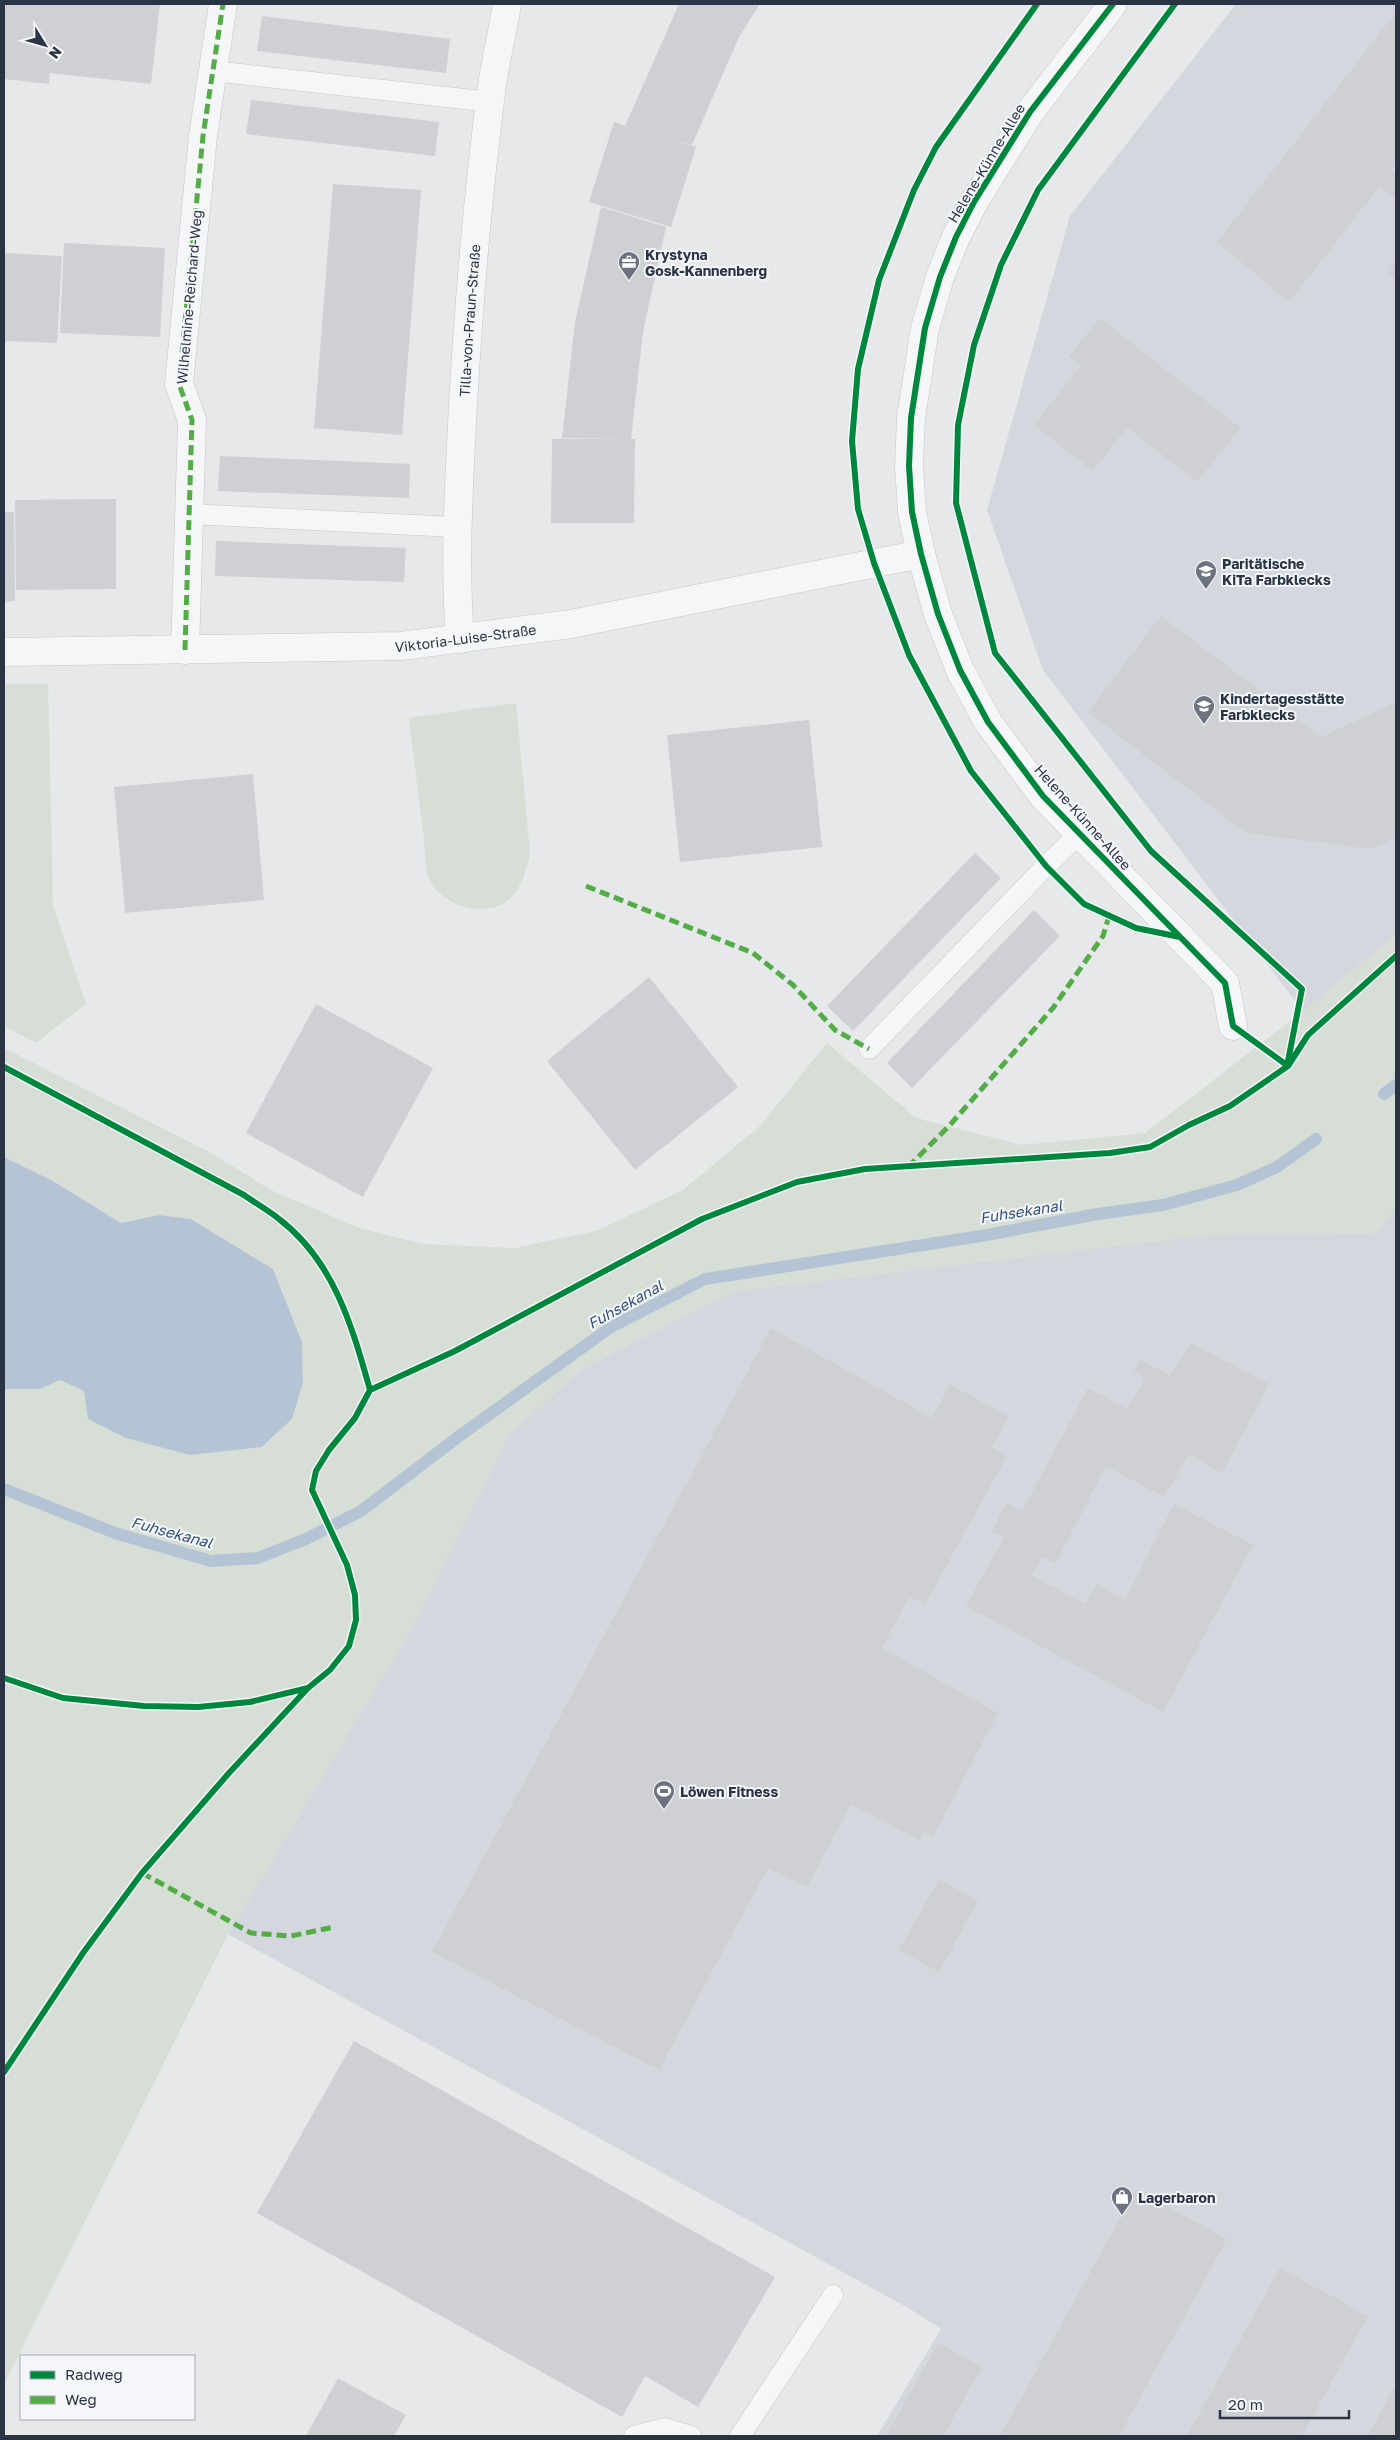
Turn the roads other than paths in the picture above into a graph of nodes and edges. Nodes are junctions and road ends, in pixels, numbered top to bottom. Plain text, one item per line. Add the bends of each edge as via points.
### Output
1 (223, 4) edge
2 (507, 4) edge
3 (1113, 4) edge
4 (214, 71) junction
5 (491, 102) junction
6 (188, 514) junction
7 (456, 527) junction
8 (921, 554) junction
9 (460, 640) junction
10 (185, 650) junction
11 (4, 652) edge
12 (1080, 834) junction
13 (1233, 1026) dead end
14 (869, 1049) dead end
15 (833, 2295) dead end
16 (634, 2436) edge
17 (691, 2436) edge
18 (740, 2436) edge

1 - 4 street, Wilhelmine-Reichard-Weg
2 - 5 street, Tilla-von-Praun-Straße
3 - 8 street, Helene-Künne-Allee via 1016,134 974,202 940,277 925,328 911,418 912,512
4 - 5 lane
4 - 6 street, Wilhelmine-Reichard-Weg via 203,136 179,384 192,420
5 - 7 street, Tilla-von-Praun-Straße via 475,235
6 - 7 lane
6 - 10 street, Wilhelmine-Reichard-Weg
7 - 9 street, Tilla-von-Praun-Straße
8 - 9 street, Viktoria-Luise-Straße via 571,624
8 - 12 street, Helene-Künne-Allee via 938,614 960,670 988,722 1043,796
9 - 10 street, Viktoria-Luise-Straße via 401,646
10 - 11 street, Viktoria-Luise-Straße
12 - 13 street, Helene-Künne-Allee via 1225,983
12 - 14 lane
15 - 18 lane
16 - 17 lane via 665,2428

